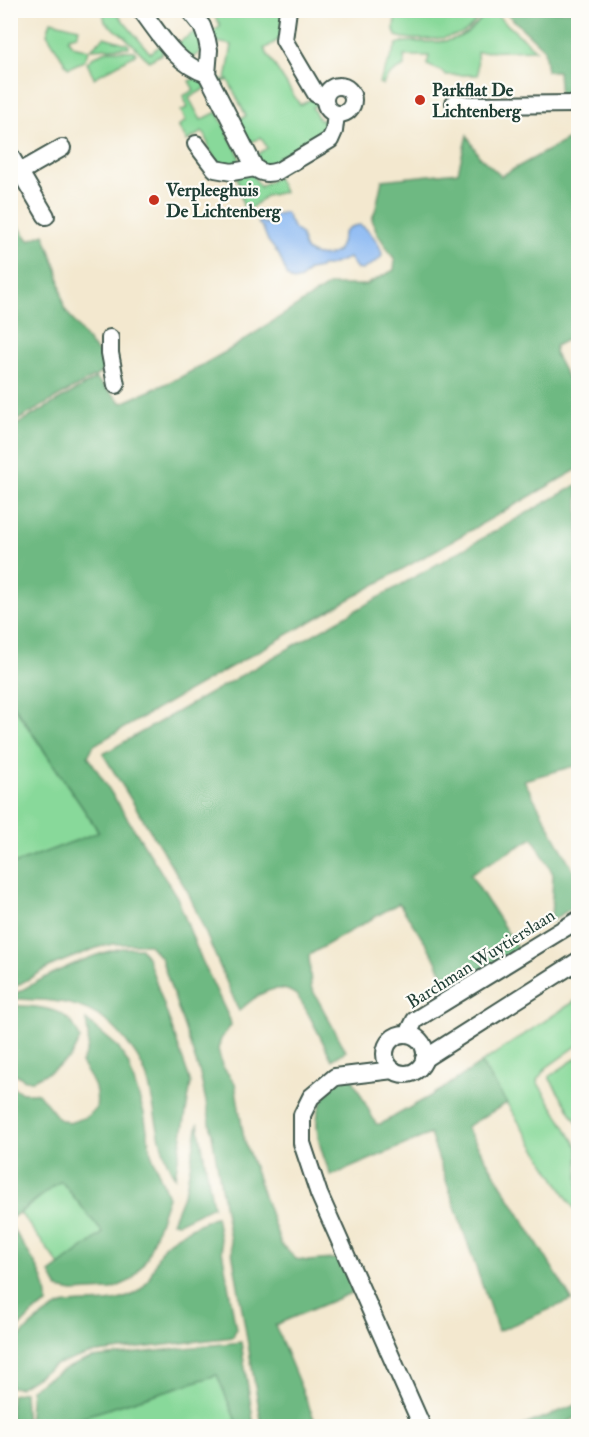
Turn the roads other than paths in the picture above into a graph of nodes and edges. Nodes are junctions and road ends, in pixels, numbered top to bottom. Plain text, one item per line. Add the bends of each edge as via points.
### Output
1 (141, 10) edge
2 (189, 10) edge
3 (288, 10) edge
4 (207, 74) junction
5 (325, 97) junction
6 (454, 103) dead end
7 (579, 104) edge
8 (336, 114) junction
9 (196, 144) dead end
10 (62, 148) dead end
11 (10, 155) edge
12 (255, 168) junction
13 (20, 172) junction
14 (46, 216) dead end
15 (110, 338) dead end
16 (116, 385) dead end
17 (576, 923) edge
18 (579, 961) edge
19 (408, 1034) junction
20 (424, 1059) junction
21 (393, 1070) junction
22 (422, 1426) edge

1 - 4 lane via 179,59
2 - 4 lane via 207,40
3 - 5 lane via 284,40 316,94
4 - 12 lane
5 - 8 lane via 327,108
5 - 8 lane via 337,86 352,93 351,108
6 - 7 lane
8 - 12 lane via 330,140 278,171 268,174
9 - 12 lane via 215,169 232,172
10 - 13 lane
11 - 13 lane
13 - 14 lane
15 - 16 lane
17 - 19 lane, Barchman Wuytierslaan via 415,1020
18 - 20 lane
19 - 20 lane via 422,1043
19 - 21 lane via 387,1043 384,1054
20 - 21 lane via 418,1069 408,1074
21 - 22 lane via 335,1077 311,1096 302,1115 302,1143 319,1194

